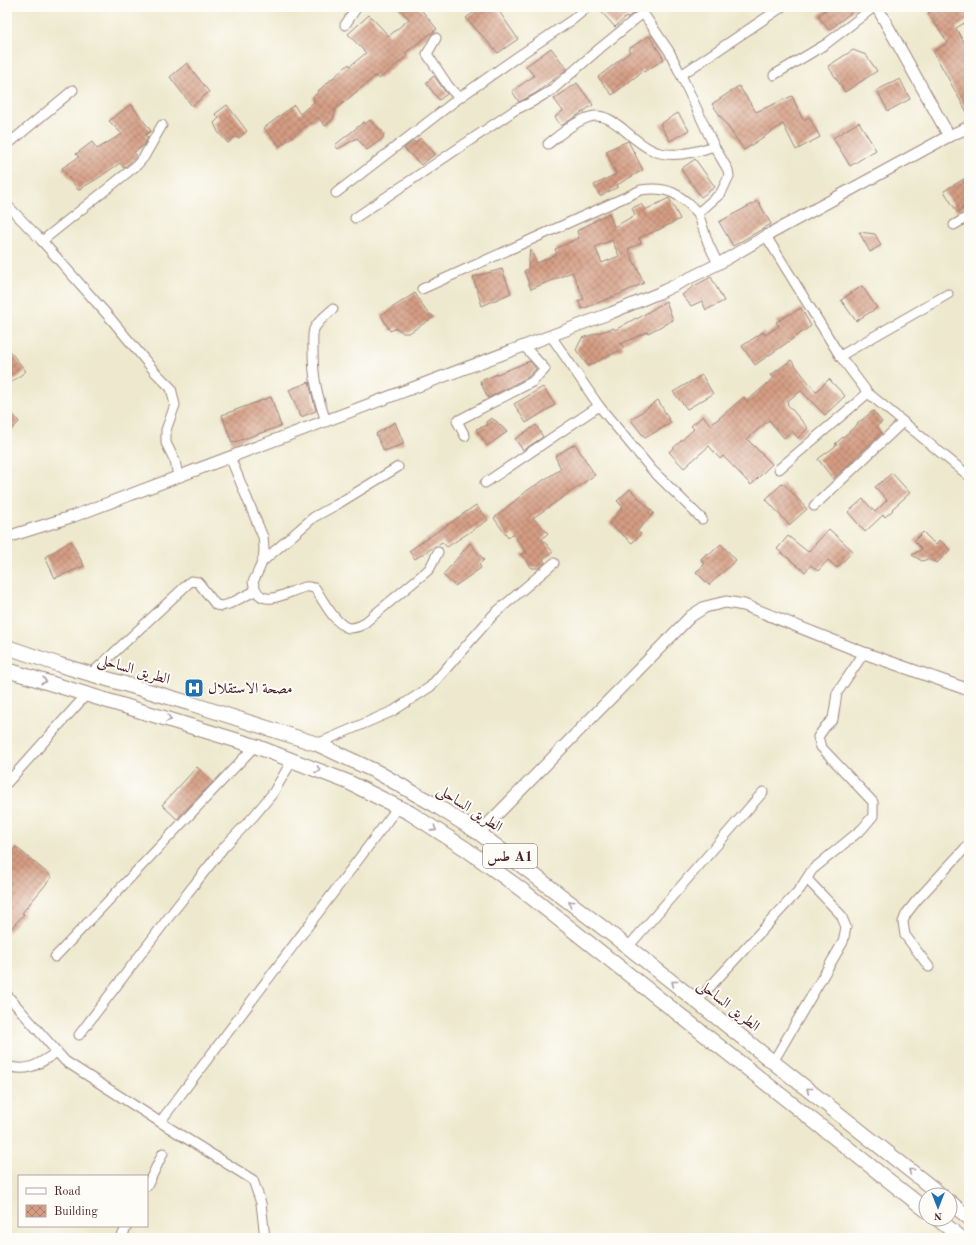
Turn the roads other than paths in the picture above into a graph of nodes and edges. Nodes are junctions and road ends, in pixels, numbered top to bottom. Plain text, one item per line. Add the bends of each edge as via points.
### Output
1 (357, 7) edge
2 (588, 7) edge
3 (782, 7) edge
4 (876, 7) edge
5 (641, 10) edge
6 (345, 25) dead end
7 (436, 38) dead end
8 (681, 74) junction
9 (774, 75) dead end
10 (73, 90) dead end
11 (459, 98) junction
12 (162, 125) dead end
13 (969, 127) edge
14 (949, 136) junction
15 (548, 144) dead end
16 (7, 145) edge
17 (714, 146) junction
18 (336, 194) dead end
19 (7, 205) edge
20 (698, 213) junction
21 (969, 216) edge
22 (356, 218) dead end
23 (954, 225) dead end
24 (766, 236) junction
25 (42, 241) junction
26 (718, 264) junction
27 (422, 289) dead end
28 (948, 294) dead end
29 (333, 309) dead end
30 (551, 336) junction
31 (524, 346) junction
32 (840, 356) junction
33 (868, 393) junction
34 (599, 406) junction
35 (326, 420) junction
36 (903, 422) junction
37 (465, 436) dead end
38 (230, 457) junction
39 (398, 467) dead end
40 (778, 469) dead end
41 (178, 476) junction
42 (969, 476) edge
43 (484, 483) dead end
44 (814, 506) dead end
45 (702, 519) dead end
46 (7, 537) edge
47 (438, 552) dead end
48 (263, 561) junction
49 (554, 563) dead end
50 (254, 591) junction
51 (7, 647) edge
52 (864, 653) junction
53 (7, 670) edge
54 (91, 674) junction
55 (969, 690) edge
56 (88, 694) junction
57 (317, 744) junction
58 (255, 746) junction
59 (293, 759) junction
60 (7, 783) edge
61 (763, 792) dead end
62 (398, 807) junction
63 (479, 833) junction
64 (969, 844) edge
65 (807, 879) junction
66 (628, 947) junction
67 (55, 957) dead end
68 (929, 967) dead end
69 (7, 995) edge
70 (697, 1001) junction
71 (79, 1035) dead end
72 (57, 1052) junction
73 (773, 1062) junction
74 (7, 1066) edge
75 (160, 1122) junction
76 (163, 1153) dead end
77 (148, 1184) edge
78 (931, 1187) edge
79 (918, 1204) edge
80 (958, 1209) edge
81 (969, 1218) edge
82 (126, 1227) edge
83 (948, 1227) edge
84 (121, 1238) edge
85 (265, 1238) edge
86 (961, 1238) edge

1 - 6 street
2 - 11 street
3 - 8 street
4 - 9 street via 826,44
4 - 14 street
5 - 8 street via 669,51
5 - 22 street via 552,90 515,110
7 - 11 street via 427,54
8 - 17 street
10 - 16 street
11 - 18 street
12 - 25 street via 137,165
13 - 14 street
14 - 24 street
15 - 17 street via 576,123 594,116 613,121 652,150 662,154 697,152
17 - 20 street via 729,176 721,193
19 - 25 street
20 - 26 street
20 - 27 street via 685,199 665,189 641,190
21 - 23 street
24 - 26 street
24 - 32 street
25 - 41 street via 155,372 172,388 175,405 166,430 166,442 175,461
26 - 30 street via 659,293
28 - 32 street
29 - 35 street via 319,322 312,338 313,374
30 - 31 street
30 - 34 street
31 - 35 street
31 - 37 street via 545,369 532,382 457,421
32 - 33 street
33 - 36 street
33 - 40 street
34 - 43 street
34 - 45 street via 652,470
35 - 38 street
36 - 42 street
36 - 44 street
38 - 41 street
38 - 48 street via 263,537
39 - 48 street via 314,517
41 - 46 street via 74,516
47 - 50 street via 427,571 362,625 356,627 349,628 339,623 315,588 306,586 271,599 264,598
48 - 50 street via 252,582
49 - 57 street via 494,614 430,687 393,711
50 - 54 street via 222,606 216,604 198,582 191,581
51 - 54 highway, الطريق الساحلى / طس A1
52 - 55 street
52 - 63 street via 744,604 726,602 705,606 692,616
52 - 65 street via 837,693 833,719 818,737 821,747 874,802 873,816 862,829 812,870
53 -> 56 highway, طس A1
54 - 57 highway, الطريق الساحلى / طس A1 via 189,702
56 -> 58 highway, طس A1
56 - 60 street
57 - 63 highway, الطريق الساحلى / طس A1 via 377,772
58 - 59 highway, طس A1
58 - 67 street
59 -> 62 highway, طس A1
59 - 71 street via 273,793 219,853
61 - 66 street
62 - 75 street
62 -> 79 highway, طس A1 via 466,849 522,890
66 -> 63 highway, الطريق الساحلى / طس A1
64 - 68 street via 917,900 903,922 905,935
65 - 70 street
65 - 73 street via 841,915 846,927 843,942
70 -> 66 highway, الطريق الساحلى / طس A1
69 - 72 street
70 - 73 highway, الطريق الساحلى / طس A1
72 - 74 street via 36,1066 23,1070
72 - 75 street via 65,1061
78 -> 73 highway, الطريق الساحلى / طس A1
75 - 85 street via 253,1180 261,1203
76 - 77 street
80 - 81 highway
82 - 84 street
83 - 86 highway

